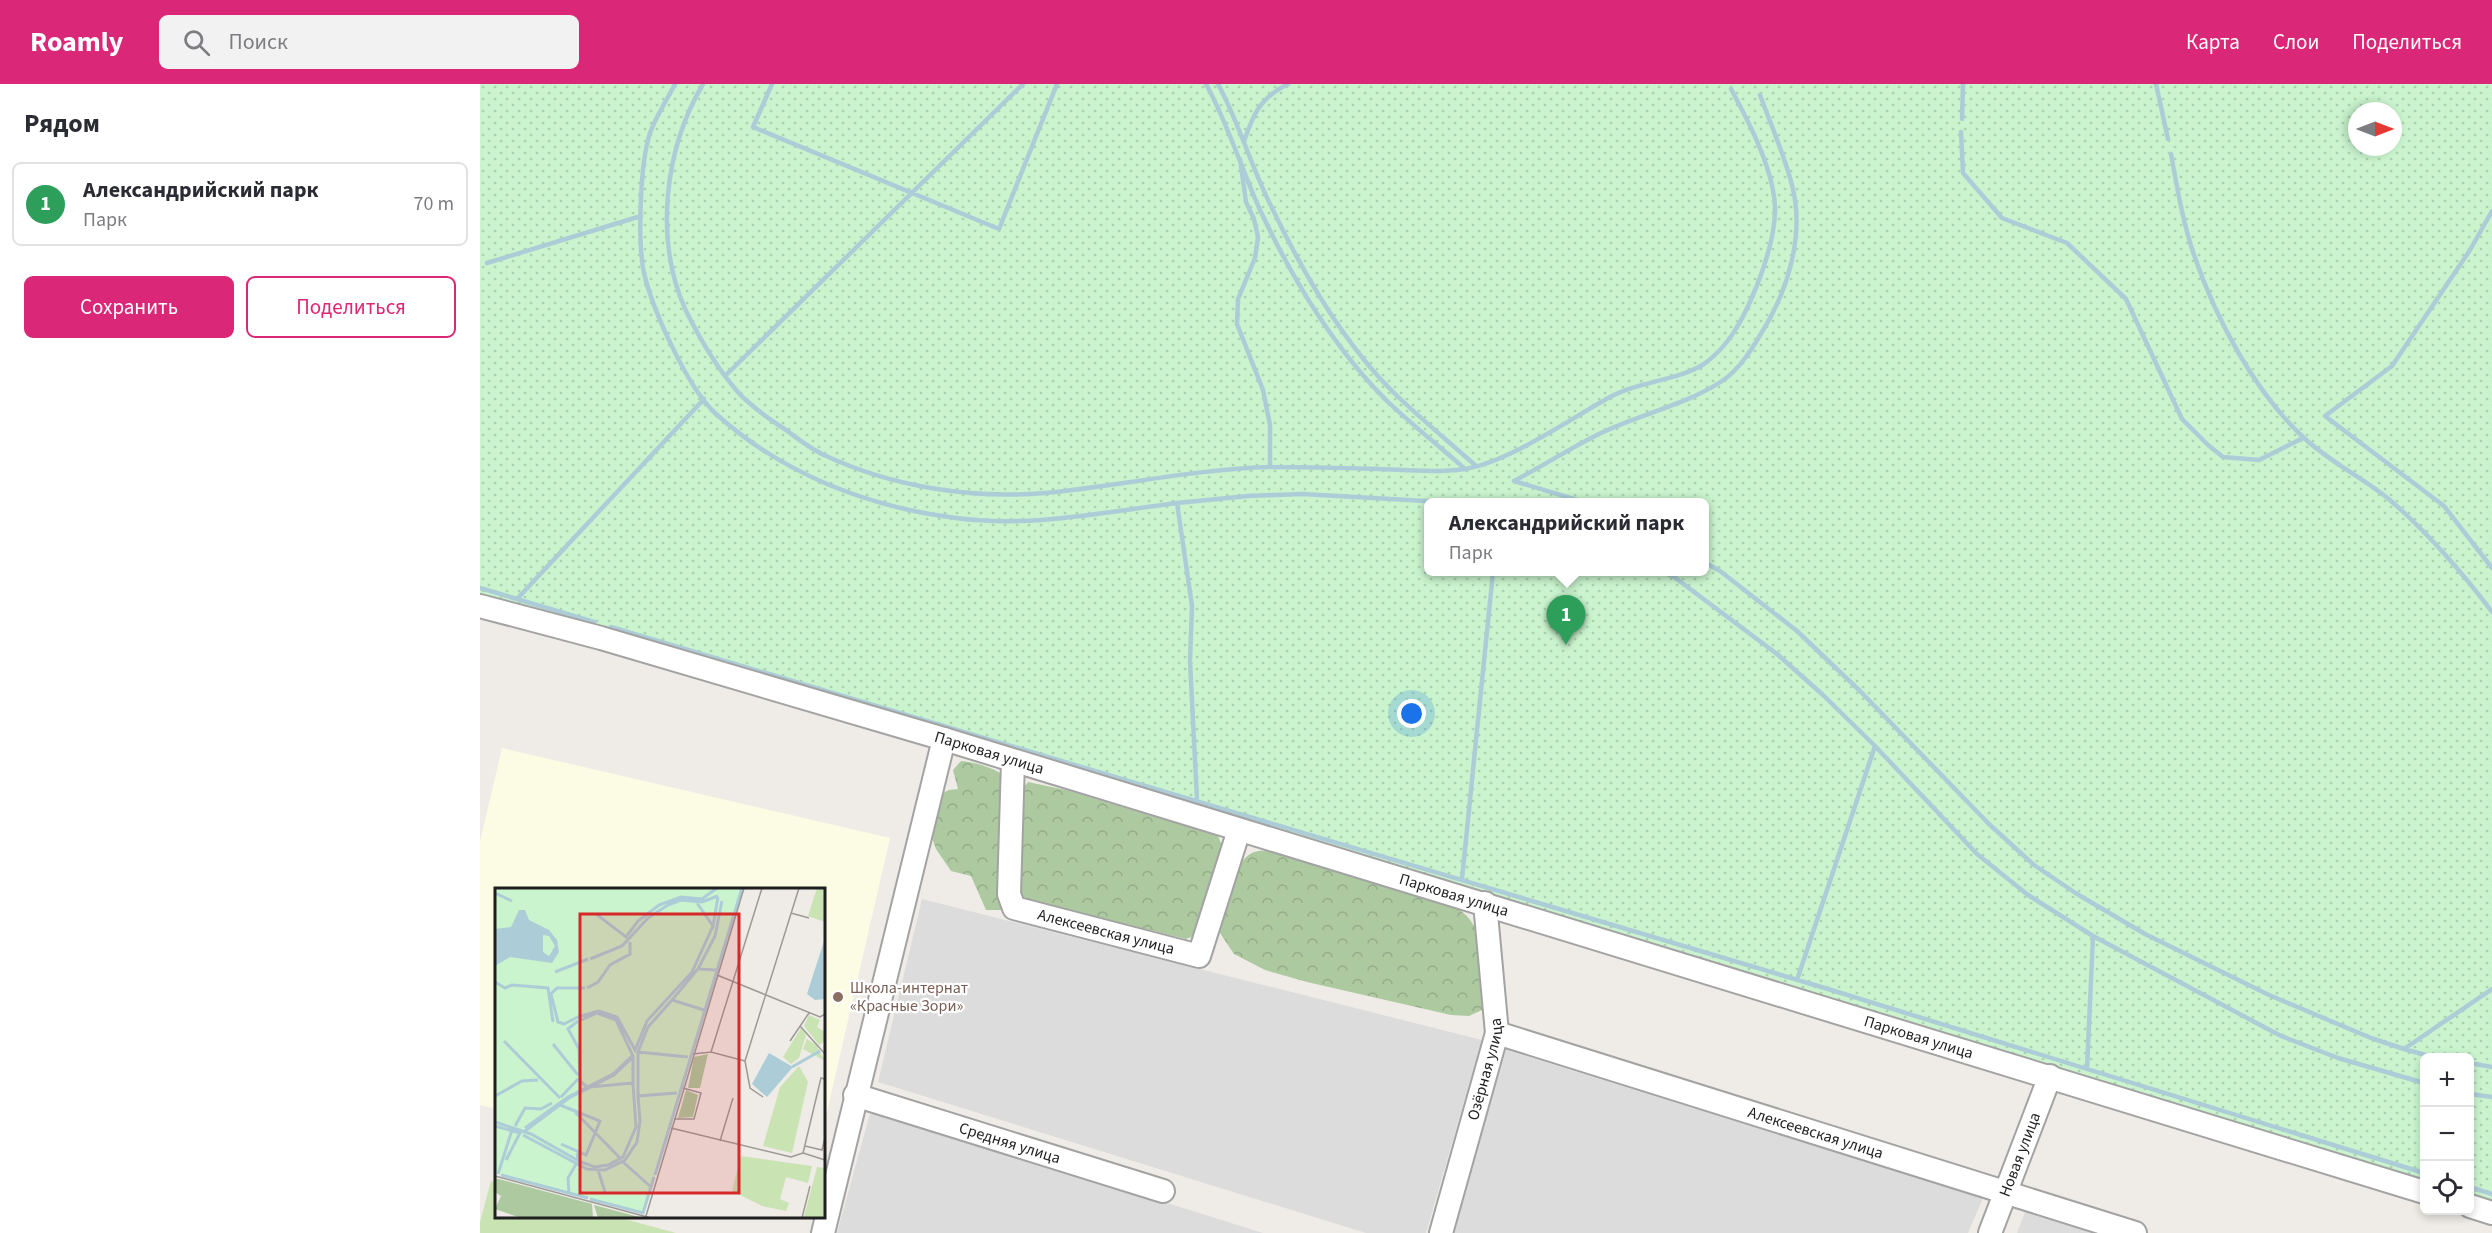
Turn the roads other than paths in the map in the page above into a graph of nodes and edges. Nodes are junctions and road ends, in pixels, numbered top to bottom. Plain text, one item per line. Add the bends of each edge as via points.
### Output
1 (480, 606) edge
2 (944, 739) junction
3 (1013, 760) junction
4 (1239, 830) junction
5 (1485, 903) junction
6 (1497, 1033) junction
7 (2050, 1076) junction
8 (855, 1095) junction
9 (1163, 1191) dead end
10 (2420, 1191) edge
11 (2006, 1193) junction
12 (2474, 1208) edge
13 (2492, 1213) edge
14 (823, 1233) edge
15 (1441, 1233) edge
16 (1990, 1233) edge
17 (2135, 1233) edge

1 - 2 street, Парковая улица
2 - 3 street, Парковая улица
2 - 8 street
3 - 4 street, Парковая улица
3 - 4 street, Алексеевская улица via 1009,894 1014,908 1199,956
4 - 5 street, Парковая улица
5 - 6 street, Озёрная улица
5 - 7 street, Парковая улица
6 - 11 street, Алексеевская улица
6 - 15 street, Озёрная улица
7 - 10 street, Парковая улица
7 - 11 street, Новая улица
8 - 9 street, Средняя улица
8 - 14 street
11 - 16 street, Новая улица
11 - 17 street, Алексеевская улица
12 - 13 street

